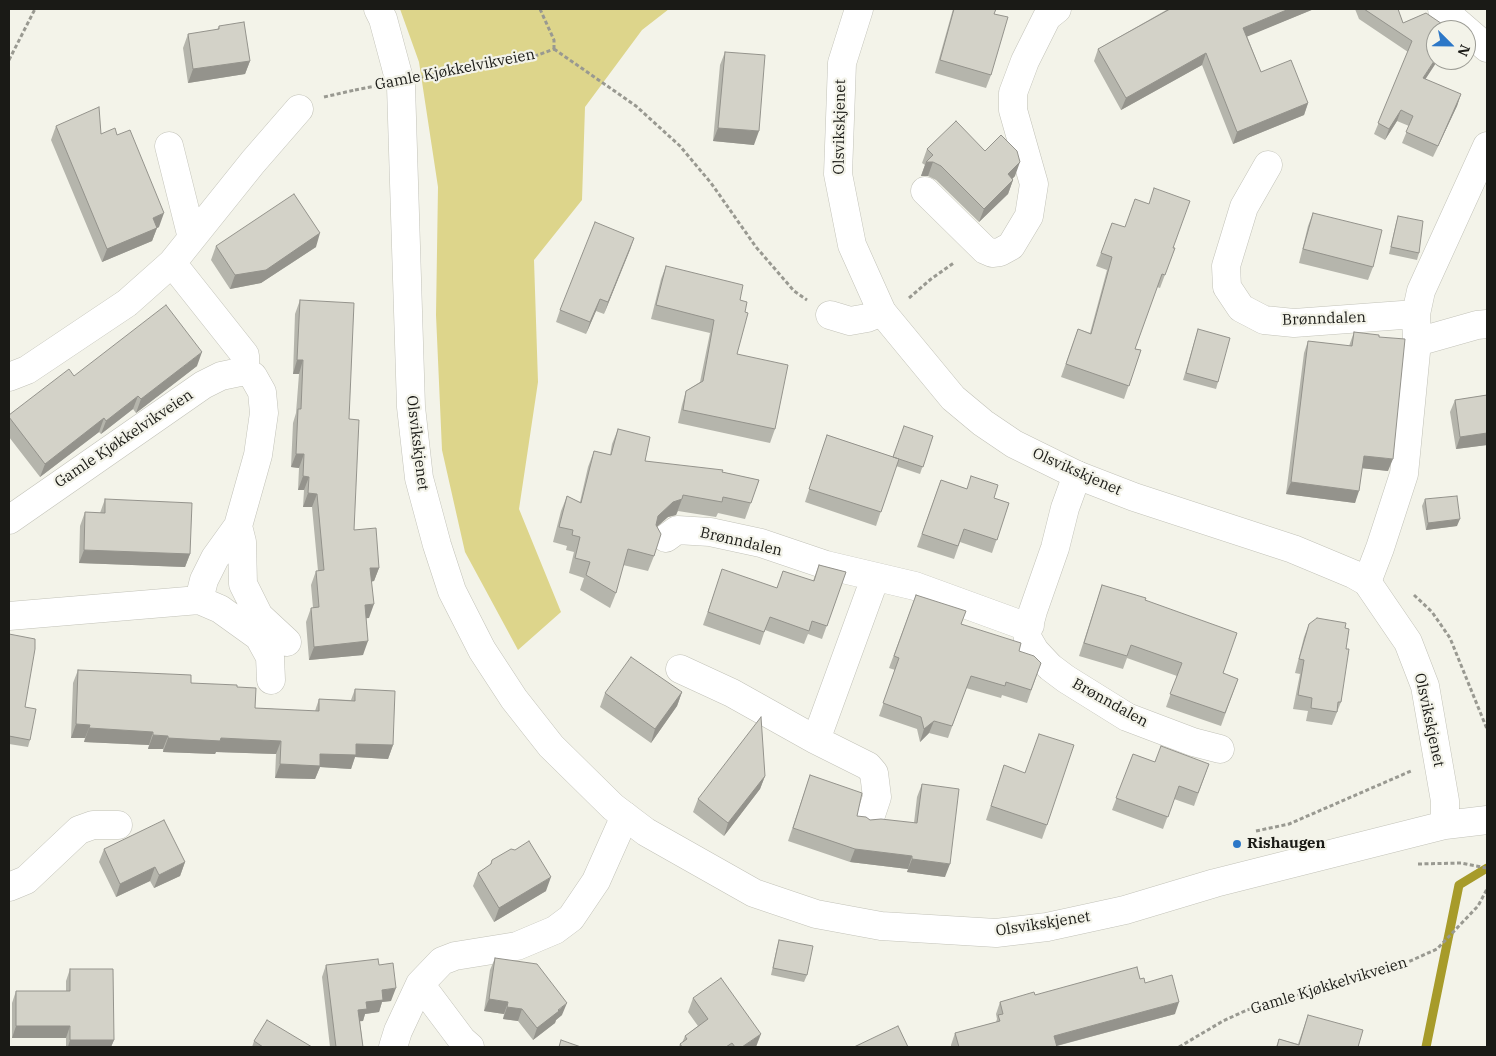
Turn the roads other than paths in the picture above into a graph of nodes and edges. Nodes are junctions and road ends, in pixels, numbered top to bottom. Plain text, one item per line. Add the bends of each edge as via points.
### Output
1 (378, 9) edge
2 (859, 9) edge
3 (1057, 9) edge
4 (1442, 9) edge
5 (1487, 48) edge
6 (299, 109) dead end
7 (169, 146) dead end
8 (1487, 146) edge
9 (1268, 165) dead end
10 (926, 191) dead end
11 (192, 238) junction
12 (172, 263) junction
13 (882, 312) junction
14 (1416, 314) junction
15 (830, 315) road end
16 (1487, 324) edge
17 (1417, 342) junction
18 (245, 371) junction
19 (9, 377) edge
20 (1077, 475) junction
21 (9, 520) edge
22 (238, 526) junction
23 (666, 538) dead end
24 (875, 578) junction
25 (1367, 582) junction
26 (199, 600) junction
27 (9, 616) edge
28 (1030, 625) junction
29 (286, 642) dead end
30 (680, 669) dead end
31 (271, 680) dead end
32 (816, 740) junction
33 (1220, 749) dead end
34 (624, 816) junction
35 (870, 818) edge
36 (1487, 820) edge
37 (118, 825) dead end
38 (1446, 825) junction
39 (9, 887) edge
40 (420, 984) junction
41 (393, 1047) edge
42 (470, 1047) edge

1 - 34 street, Olsvikskjenet via 401,86 411,406 419,478 436,545 452,591 482,650 514,699 551,746
2 - 13 street, Olsvikskjenet via 842,63 838,174 852,245
3 - 10 street via 1047,17 1013,93 1013,110 1034,184 1029,216 1011,246 1000,252 985,250
4 - 5 street
6 - 11 street
7 - 11 street
8 - 14 street via 1421,291
9 - 14 street, Brønndalen via 1244,206 1226,266 1227,287 1241,308 1264,320 1294,323
11 - 12 street
12 - 18 street via 245,355
12 - 19 street via 127,303 34,365
13 - 15 street via 850,321
13 - 20 street, Olsvikskjenet via 953,398 1014,444
14 - 17 street
16 - 17 street
17 - 25 street via 1404,474
18 - 21 street, Gamle Kjøkkelvikveien via 221,376 203,385
18 - 22 street via 253,376 262,392 264,413 258,456
20 - 25 street, Olsvikskjenet via 1293,549
20 - 28 street, Brønndalen
22 - 26 street via 215,558
22 - 29 street via 242,542 243,584 259,616
23 - 24 street, Brønndalen via 678,530 710,532 761,543
24 - 28 street, Brønndalen via 915,586 1022,625
24 - 32 street
25 - 38 street, Olsvikskjenet via 1408,642 1425,686 1445,801
26 - 27 street
26 - 31 street via 220,609 259,636 270,657
28 - 33 street, Brønndalen via 1028,639 1035,651 1066,679 1127,716
30 - 32 street via 732,693
32 - 35 street via 868,766 874,773 877,797
34 - 38 street, Olsvikskjenet via 646,832 754,893 816,914 881,926 996,933 1047,927 1125,910 1215,883
34 - 40 street via 596,881 571,918 555,930 517,946 442,961
36 - 38 street, Olsvikskjenet
37 - 39 street via 93,825 79,830 26,880
40 - 41 street
40 - 42 street

